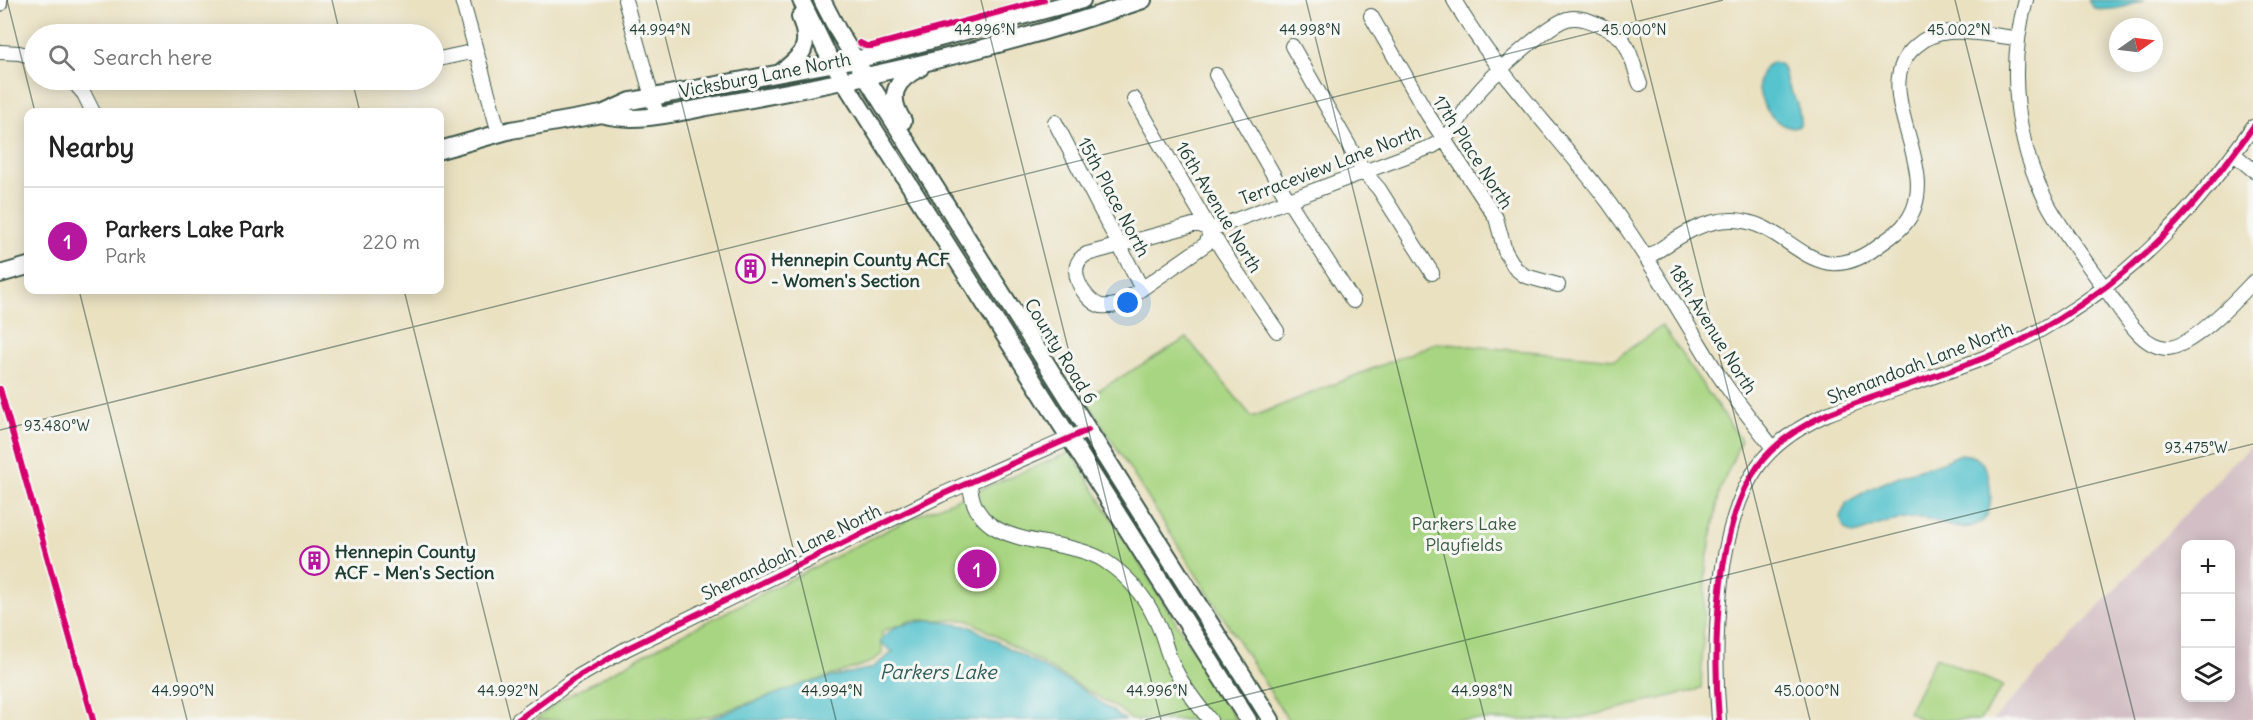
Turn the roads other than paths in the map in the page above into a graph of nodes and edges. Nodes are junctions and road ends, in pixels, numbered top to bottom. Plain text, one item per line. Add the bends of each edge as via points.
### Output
1 (462, 0) edge
2 (625, 0) edge
3 (792, 0) edge
4 (801, 0) edge
5 (822, 0) edge
6 (1082, 0) edge
7 (1143, 0) edge
8 (1454, 0) edge
9 (2026, 0) edge
10 (1371, 16) dead end
11 (2017, 38) junction
12 (1292, 46) dead end
13 (477, 51) junction
14 (0, 52) edge
15 (24, 54) edge
16 (444, 58) edge
17 (942, 58) junction
18 (855, 59) junction
19 (834, 63) junction
20 (1501, 69) junction
21 (778, 74) junction
22 (1216, 75) dead end
23 (865, 76) junction
24 (844, 81) junction
25 (1640, 84) dead end
26 (81, 90) edge
27 (652, 97) junction
28 (1134, 99) dead end
29 (91, 108) edge
30 (602, 114) junction
31 (657, 115) junction
32 (1055, 122) dead end
33 (2253, 127) edge
34 (499, 133) junction
35 (1444, 139) junction
36 (444, 149) edge
37 (2234, 153) junction
38 (2253, 170) edge
39 (1364, 172) junction
40 (1288, 200) junction
41 (944, 201) junction
42 (1209, 230) junction
43 (1118, 245) junction
44 (1647, 258) junction
45 (24, 267) edge
46 (1, 270) edge
47 (1432, 273) dead end
48 (2253, 282) edge
49 (1558, 285) dead end
50 (2105, 288) junction
51 (1142, 289) junction
52 (1353, 301) dead end
53 (1277, 332) dead end
54 (1088, 430) junction
55 (1070, 439) junction
56 (1773, 448) junction
57 (970, 483) junction
58 (518, 720) edge
59 (1210, 720) edge
60 (1248, 720) edge
61 (1271, 720) edge
62 (1719, 720) edge

1 - 13 street
2 - 27 street
3 - 21 main road via 806,43 799,57
4 - 19 main road
5 - 18 main road, County Road 6
6 - 18 main road, Vicksburg Lane North
7 - 17 main road, Vicksburg Lane North
8 - 20 street, 18th Avenue North
9 - 11 street
10 - 35 street, 17th Place North
11 - 44 street via 1950,32 1924,39 1905,59 1898,85 1915,161 1917,195 1903,226 1864,256 1849,262 1818,261 1761,226 1718,220
11 - 50 street via 2018,112 2025,145 2049,206
12 - 39 street
13 - 16 street
13 - 34 street
14 - 15 street
17 - 23 main road, Vicksburg Lane North
17 - 41 main road via 906,75 894,97 897,112 937,176
18 - 19 main road, Vicksburg Lane North
18 - 23 main road, County Road 6
19 - 21 main road, Vicksburg Lane North
19 - 24 main road
20 - 25 street, Terraceview Lane North via 1559,22 1580,18 1610,30 1623,41
20 - 35 street, Terraceview Lane North via 1468,104 1455,130
20 - 44 street, 18th Avenue North via 1564,144
21 - 27 main road, Vicksburg Lane North
22 - 40 street
23 - 24 main road, Vicksburg Lane North
23 - 41 main road, County Road 6
24 - 31 main road, Vicksburg Lane North
24 - 55 main road
26 - 29 street
27 - 30 main road, Vicksburg Lane North via 624,103
27 - 31 street
28 - 42 street, 16th Avenue North
30 - 31 main road, Vicksburg Lane North via 623,119
30 - 34 main road, Vicksburg Lane North
32 - 43 street, 15th Place North
33 - 37 street, Shenandoah Lane North
34 - 36 main road, Vicksburg Lane North
35 - 39 street, Terraceview Lane North
35 - 49 street, 17th Place North via 1496,218 1505,251 1515,268 1525,276
37 - 38 street
37 - 50 street, Shenandoah Lane North via 2175,226
39 - 40 street, Terraceview Lane North
39 - 47 street
40 - 42 street, Terraceview Lane North
40 - 52 street
41 - 54 main road, County Road 6
42 - 43 street via 1193,225
42 - 51 street via 1206,244
42 - 53 street, 16th Avenue North
43 - 51 street, 15th Place North
43 - 51 street via 1080,257 1076,264 1077,279 1094,303 1112,307
44 - 56 street, 18th Avenue North via 1715,369
45 - 46 main road
48 - 50 street via 2190,339 2171,348 2155,345 2142,336
50 - 56 street, Shenandoah Lane North via 2001,351 1827,414 1807,423
54 - 55 street, Shenandoah Lane North
54 - 61 main road, County Road 6
55 - 57 street, Shenandoah Lane North
55 - 60 main road
56 - 62 street via 1746,485 1728,546 1716,637
57 - 58 street, Shenandoah Lane North via 626,649 574,679
57 - 59 street via 974,504 993,528 1012,537 1095,554 1134,585 1149,607 1182,683

